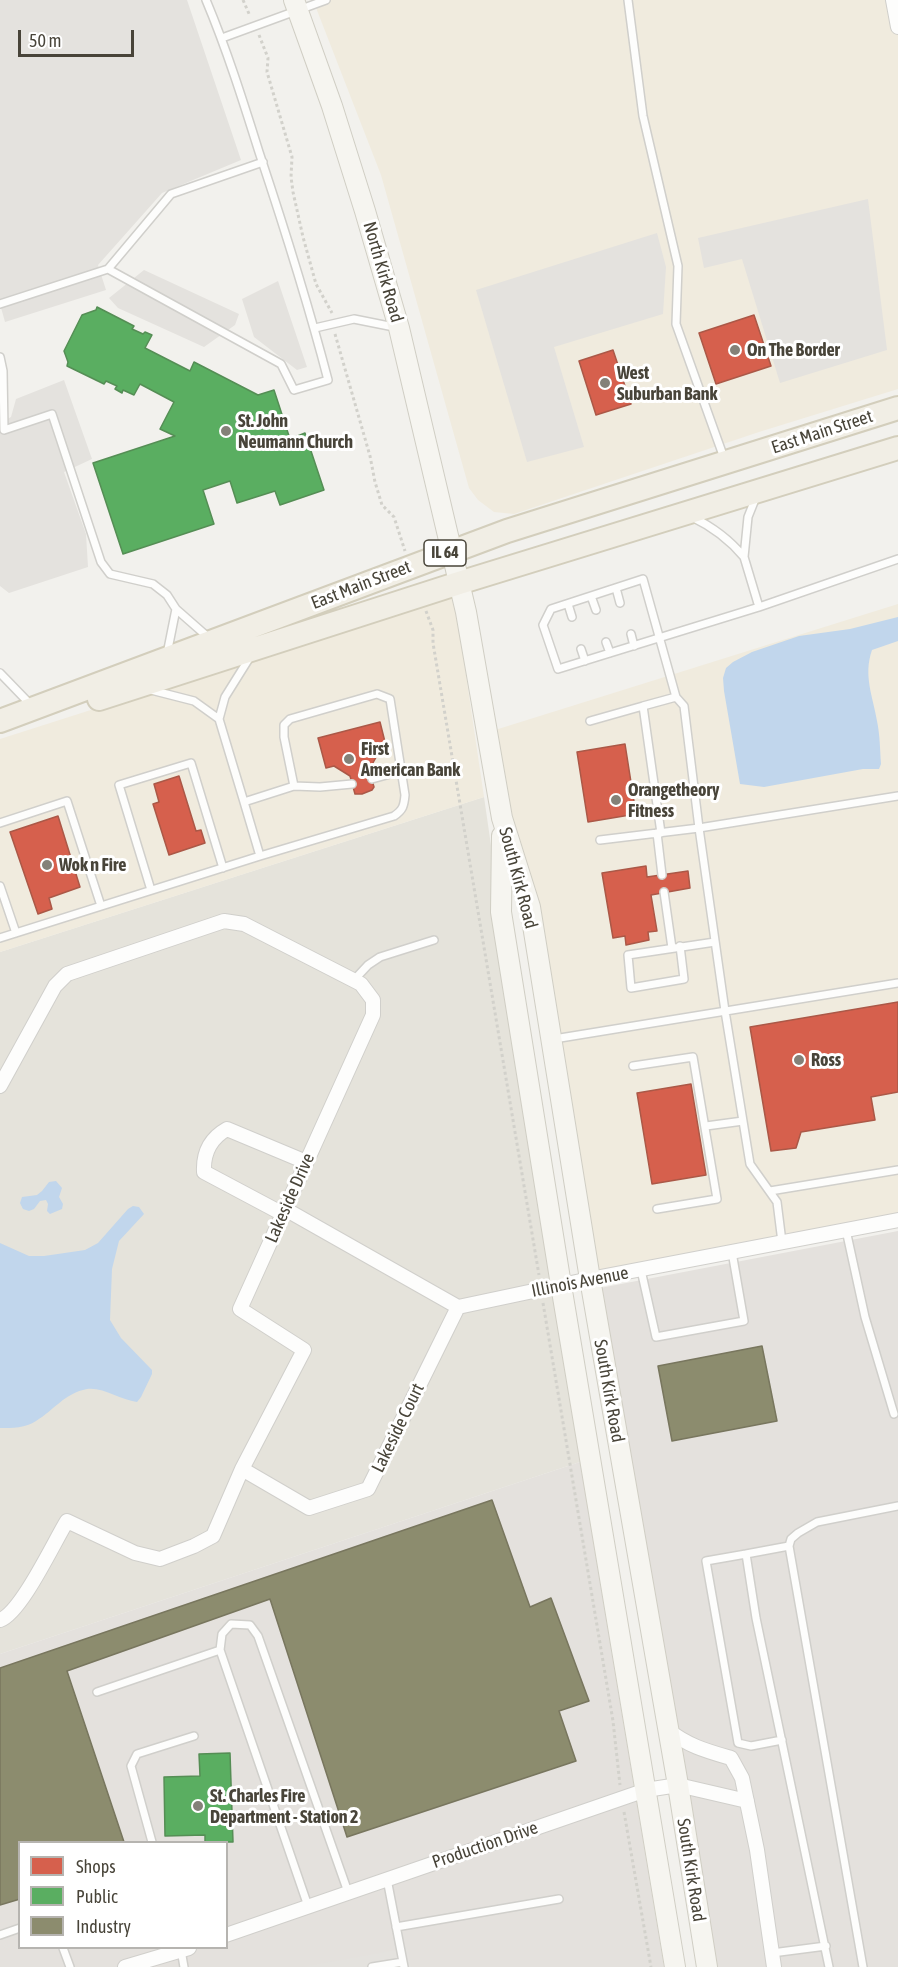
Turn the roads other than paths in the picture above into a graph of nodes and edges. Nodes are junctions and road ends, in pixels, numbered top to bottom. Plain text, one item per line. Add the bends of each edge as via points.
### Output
1 (207, 0) edge
2 (326, 0) edge
3 (628, 0) edge
4 (893, 0) edge
5 (296, 5) edge
6 (898, 27) edge
7 (222, 38) junction
8 (263, 162) junction
9 (108, 269) junction
10 (0, 304) edge
11 (315, 328) junction
12 (399, 328) junction
13 (0, 357) edge
14 (898, 408) edge
15 (898, 448) edge
16 (726, 463) junction
17 (759, 491) junction
18 (685, 514) junction
19 (452, 550) junction
20 (744, 556) junction
21 (898, 559) edge
22 (459, 583) junction
23 (616, 588) junction
24 (591, 596) junction
25 (620, 603) dead end
26 (568, 604) junction
27 (759, 607) junction
28 (176, 609) junction
29 (596, 610) dead end
30 (572, 617) dead end
31 (631, 634) dead end
32 (660, 638) junction
33 (212, 641) junction
34 (606, 642) dead end
35 (634, 646) junction
36 (256, 648) junction
37 (581, 649) dead end
38 (610, 653) junction
39 (166, 659) junction
40 (585, 661) junction
41 (0, 673) edge
42 (137, 687) junction
43 (676, 697) junction
44 (643, 706) junction
45 (34, 708) junction
46 (219, 718) junction
47 (0, 721) edge
48 (590, 721) dead end
49 (0, 730) edge
50 (401, 771) junction
51 (372, 779) dead end
52 (352, 784) dead end
53 (294, 786) junction
54 (898, 796) edge
55 (244, 802) junction
56 (502, 818) junction
57 (0, 823) edge
58 (699, 828) junction
59 (659, 833) junction
60 (600, 840) dead end
61 (260, 856) junction
62 (223, 868) junction
63 (662, 875) dead end
64 (0, 886) edge
65 (151, 890) junction
66 (664, 892) dead end
67 (2, 902) edge
68 (101, 906) junction
69 (16, 933) junction
70 (0, 938) edge
71 (434, 940) dead end
72 (715, 942) junction
73 (676, 947) junction
74 (354, 980) junction
75 (898, 982) edge
76 (724, 1011) junction
77 (551, 1039) junction
78 (633, 1066) dead end
79 (0, 1086) edge
80 (743, 1121) junction
81 (706, 1126) junction
82 (306, 1162) junction
83 (898, 1170) edge
84 (770, 1191) junction
85 (657, 1209) dead end
86 (284, 1212) junction
87 (898, 1220) edge
88 (846, 1230) junction
89 (782, 1242) junction
90 (732, 1252) junction
91 (641, 1270) junction
92 (590, 1279) junction
93 (561, 1285) junction
94 (458, 1307) junction
95 (894, 1414) dead end
96 (242, 1469) junction
97 (898, 1506) edge
98 (789, 1546) junction
99 (746, 1554) junction
100 (0, 1620) edge
101 (219, 1650) junction
102 (98, 1692) dead end
103 (668, 1730) junction
104 (194, 1736) dead end
105 (782, 1740) junction
106 (678, 1785) junction
107 (646, 1790) junction
108 (747, 1801) junction
109 (152, 1841) edge
110 (387, 1879) junction
111 (348, 1892) junction
112 (560, 1899) dead end
113 (308, 1906) junction
114 (396, 1926) junction
115 (18, 1929) edge
116 (228, 1934) edge
117 (0, 1935) edge
118 (826, 1946) junction
119 (64, 1949) edge
120 (185, 1949) edge
121 (771, 1953) junction
122 (403, 1964) edge
123 (70, 1967) edge
124 (125, 1967) edge
125 (184, 1967) edge
126 (372, 1967) edge
127 (675, 1967) edge
128 (707, 1967) edge
129 (774, 1967) edge
130 (829, 1967) edge
131 (863, 1967) edge

1 - 7 lane
2 - 5 lane
3 - 16 lane via 643,116 678,266 676,324
4 - 6 street
5 - 7 lane
5 - 12 main road, North Kirk Road via 339,127
7 - 8 lane
8 - 9 lane via 171,194
8 - 11 lane
9 - 10 lane
9 - 11 lane via 281,364 294,390 328,380
11 - 12 lane via 367,320
12 - 19 main road, North Kirk Road
13 - 28 lane via 4,430 52,414 105,568 110,574 153,584
14 - 16 main road, East Main Street / IL 64
15 - 17 main road, East Main Street / IL 64
16 - 19 main road, East Main Street / IL 64
17 - 18 main road, East Main Street / IL 64
17 - 20 lane via 748,517
18 - 20 lane via 712,527
18 - 22 main road, East Main Street / IL 64
19 - 22 main road, South Kirk Road
19 - 33 main road, East Main Street / IL 64
20 - 27 lane
21 - 27 lane
22 - 36 main road, East Main Street / IL 64
22 - 56 main road, South Kirk Road
23 - 24 lane
23 - 25 lane
23 - 32 lane via 643,579
24 - 26 lane
24 - 29 lane
26 - 30 lane
26 - 40 lane via 551,609 543,625 558,669
27 - 32 lane
28 - 33 lane
28 - 39 lane
31 - 35 lane
32 - 35 lane
32 - 43 lane
33 - 39 main road, East Main Street / IL 64
34 - 38 lane
35 - 38 lane
36 - 42 main road, East Main Street / IL 64
36 - 46 lane via 229,691
37 - 40 lane
38 - 40 lane
39 - 45 main road, East Main Street / IL 64
41 - 45 lane
42 - 46 lane via 194,701
42 - 49 main road, East Main Street / IL 64
43 - 44 lane
43 - 58 lane via 684,706
44 - 48 lane
44 - 59 lane
45 - 47 main road, East Main Street / IL 64
46 - 55 lane
50 - 51 lane
50 - 53 lane via 390,699 377,694 290,719 284,725
50 - 61 lane via 405,795 400,812
52 - 53 lane
53 - 55 lane
54 - 58 lane
55 - 61 lane
56 - 77 main road, South Kirk Road via 530,907
56 - 93 main road, South Kirk Road via 501,912
57 - 68 lane via 67,801
58 - 59 lane
58 - 72 lane
59 - 60 lane
59 - 63 lane
61 - 62 lane
62 - 65 lane
62 - 65 lane via 191,763 119,785
64 - 67 lane
65 - 68 lane
66 - 73 lane
67 - 69 lane
68 - 69 lane
69 - 70 lane
71 - 74 lane via 380,957
72 - 73 lane
72 - 76 lane
73 - 73 lane via 628,955 631,988 684,979
74 - 79 street, Lakeside Drive via 244,924 224,921 67,974 55,986
74 - 82 street, Lakeside Drive via 373,1000 373,1015
75 - 76 lane
76 - 77 lane
76 - 80 lane
77 - 92 main road, South Kirk Road
78 - 81 lane via 693,1057
80 - 81 lane
80 - 84 lane via 750,1164
81 - 85 lane via 717,1199
82 - 86 street, Lakeside Drive
82 - 86 street via 228,1129 215,1136 203,1159 204,1172
83 - 84 lane
84 - 89 lane via 777,1203
86 - 94 street
86 - 96 street, Lakeside Drive via 240,1310 304,1350
87 - 88 street, Illinois Avenue
88 - 89 street, Illinois Avenue
88 - 95 lane via 865,1317
89 - 90 street, Illinois Avenue
90 - 91 street, Illinois Avenue
90 - 91 lane via 744,1321 656,1337
91 - 92 street, Illinois Avenue
92 - 93 street, Illinois Avenue
92 - 103 main road, South Kirk Road
93 - 94 street, Illinois Avenue
93 - 107 main road, South Kirk Road
94 - 96 street, Lakeside Court via 368,1488 309,1508
96 - 100 street, Lakeside Drive via 213,1536 160,1558 135,1553 67,1521 19,1604
97 - 98 lane via 817,1522 791,1539
98 - 99 lane
98 - 131 lane
99 - 105 lane
99 - 105 lane via 706,1561 738,1743 752,1746
101 - 102 lane
101 - 111 lane via 222,1634 231,1624 250,1624 258,1636
101 - 113 lane
103 - 106 main road, South Kirk Road
103 - 108 street via 683,1742 731,1758 742,1778
104 - 109 lane via 137,1754 130,1766
105 - 118 lane
106 - 107 street, Production Drive
106 - 108 street, Production Drive
106 - 128 main road, South Kirk Road
107 - 110 street, Production Drive
107 - 127 main road, South Kirk Road
108 - 121 street
110 - 111 street, Production Drive
110 - 114 lane
111 - 113 street, Production Drive
112 - 114 lane
113 - 116 street, Production Drive
114 - 122 lane
115 - 117 lane
118 - 121 lane
118 - 130 lane
119 - 123 lane
120 - 124 street
120 - 125 lane
121 - 129 street
122 - 126 lane

